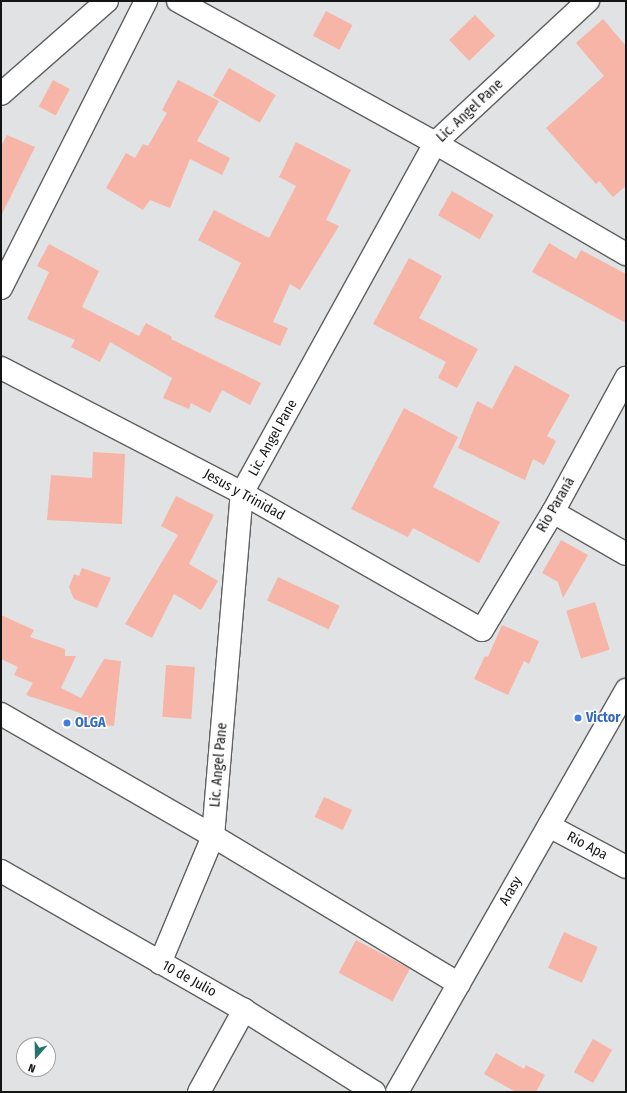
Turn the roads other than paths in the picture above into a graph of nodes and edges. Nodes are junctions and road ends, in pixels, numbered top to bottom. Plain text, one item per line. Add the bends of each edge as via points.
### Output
1 (107, 1) edge
2 (146, 1) edge
3 (178, 1) edge
4 (588, 1) edge
5 (1, 94) edge
6 (435, 143) junction
7 (626, 254) edge
8 (1, 288) edge
9 (1, 368) edge
10 (626, 378) edge
11 (242, 494) junction
12 (553, 512) junction
13 (626, 554) edge
14 (482, 630) joint
15 (626, 690) edge
16 (1, 714) edge
17 (549, 826) junction
18 (213, 836) junction
19 (626, 867) edge
20 (1, 871) edge
21 (160, 963) junction
22 (459, 984) junction
23 (244, 1010) junction
24 (199, 1092) edge
25 (374, 1092) edge
26 (397, 1092) edge

1 - 5 street
2 - 8 street
3 - 6 street
4 - 6 street, Lic. Angel Pane
6 - 7 street
6 - 11 street, Lic. Angel Pane
9 - 11 street, Jesus y Trinidad
10 - 12 street, Rio Paraná
11 - 14 street, Jesus y Trinidad
11 - 18 street, Lic. Angel Pane
12 - 13 street
12 - 14 street, Rio Paraná
15 - 17 street, Arasy
16 - 18 street
17 - 19 street, Rio Apa
17 - 22 street, Arasy
18 - 21 street, Lic. Angel Pane
18 - 22 street
20 - 21 street, 10 de Julio
21 - 23 street, 10 de Julio
22 - 26 street, Arasy
23 - 24 street
23 - 25 street, 10 de Julio

